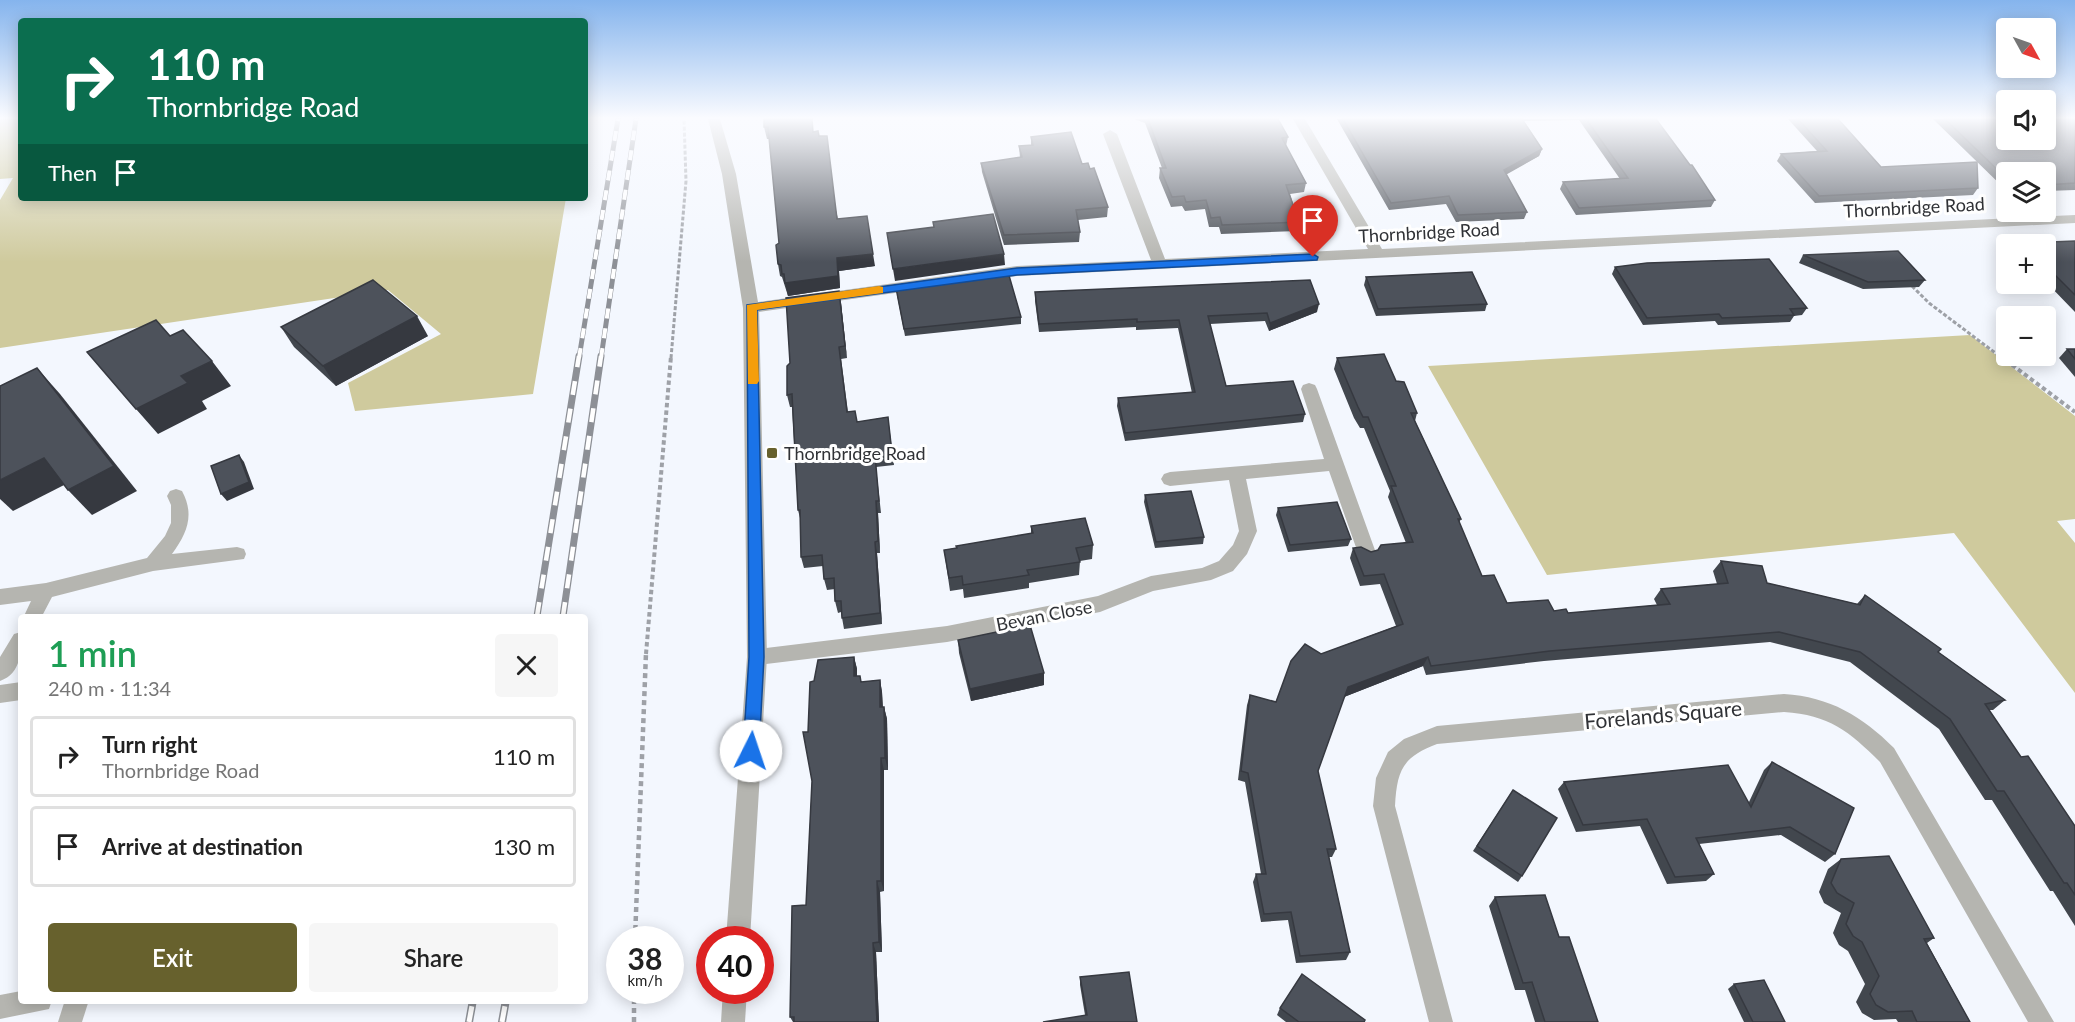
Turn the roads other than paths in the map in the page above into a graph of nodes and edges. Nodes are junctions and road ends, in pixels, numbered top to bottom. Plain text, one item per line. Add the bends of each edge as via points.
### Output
1 (727, 167) edge
2 (1123, 167) edge
3 (1327, 167) edge
4 (2075, 219) edge
5 (1378, 254) junction
6 (1160, 264) junction
7 (751, 308) junction
8 (1309, 389) dead end
9 (1335, 464) junction
10 (1236, 473) junction
11 (1170, 479) dead end
12 (176, 496) dead end
13 (1367, 553) edge
14 (237, 554) dead end
15 (153, 564) junction
16 (46, 591) junction
17 (0, 597) edge
18 (34, 614) edge
19 (18, 646) edge
20 (757, 657) junction
21 (0, 672) edge
22 (18, 691) edge
23 (0, 694) edge
24 (739, 926) edge
25 (18, 1004) edge
26 (77, 1004) edge
27 (734, 1004) edge
28 (0, 1007) edge
29 (70, 1022) edge
30 (733, 1022) edge
31 (1441, 1022) edge
32 (2042, 1022) edge

1 - 7 street
2 - 6 street
3 - 5 street
4 - 5 street, Thornbridge Road
5 - 6 street, Thornbridge Road
6 - 7 street, Thornbridge Road via 1017,271
7 - 20 street
8 - 9 street
9 - 10 street
9 - 13 street
10 - 11 street
10 - 20 street, Bevan Close via 1248,531 1226,566 1204,575 1150,584 1100,604 947,634
12 - 15 street via 181,504 180,522 173,540
14 - 15 street
15 - 16 street
16 - 17 street
16 - 18 street
19 - 21 street
20 - 24 street
22 - 23 street
25 - 28 street
26 - 29 street
27 - 30 street
31 - 32 street, Forelands Square via 1384,806 1385,779 1395,758 1412,743 1437,735 1784,703 1808,704 1839,715 1864,731 1887,755

